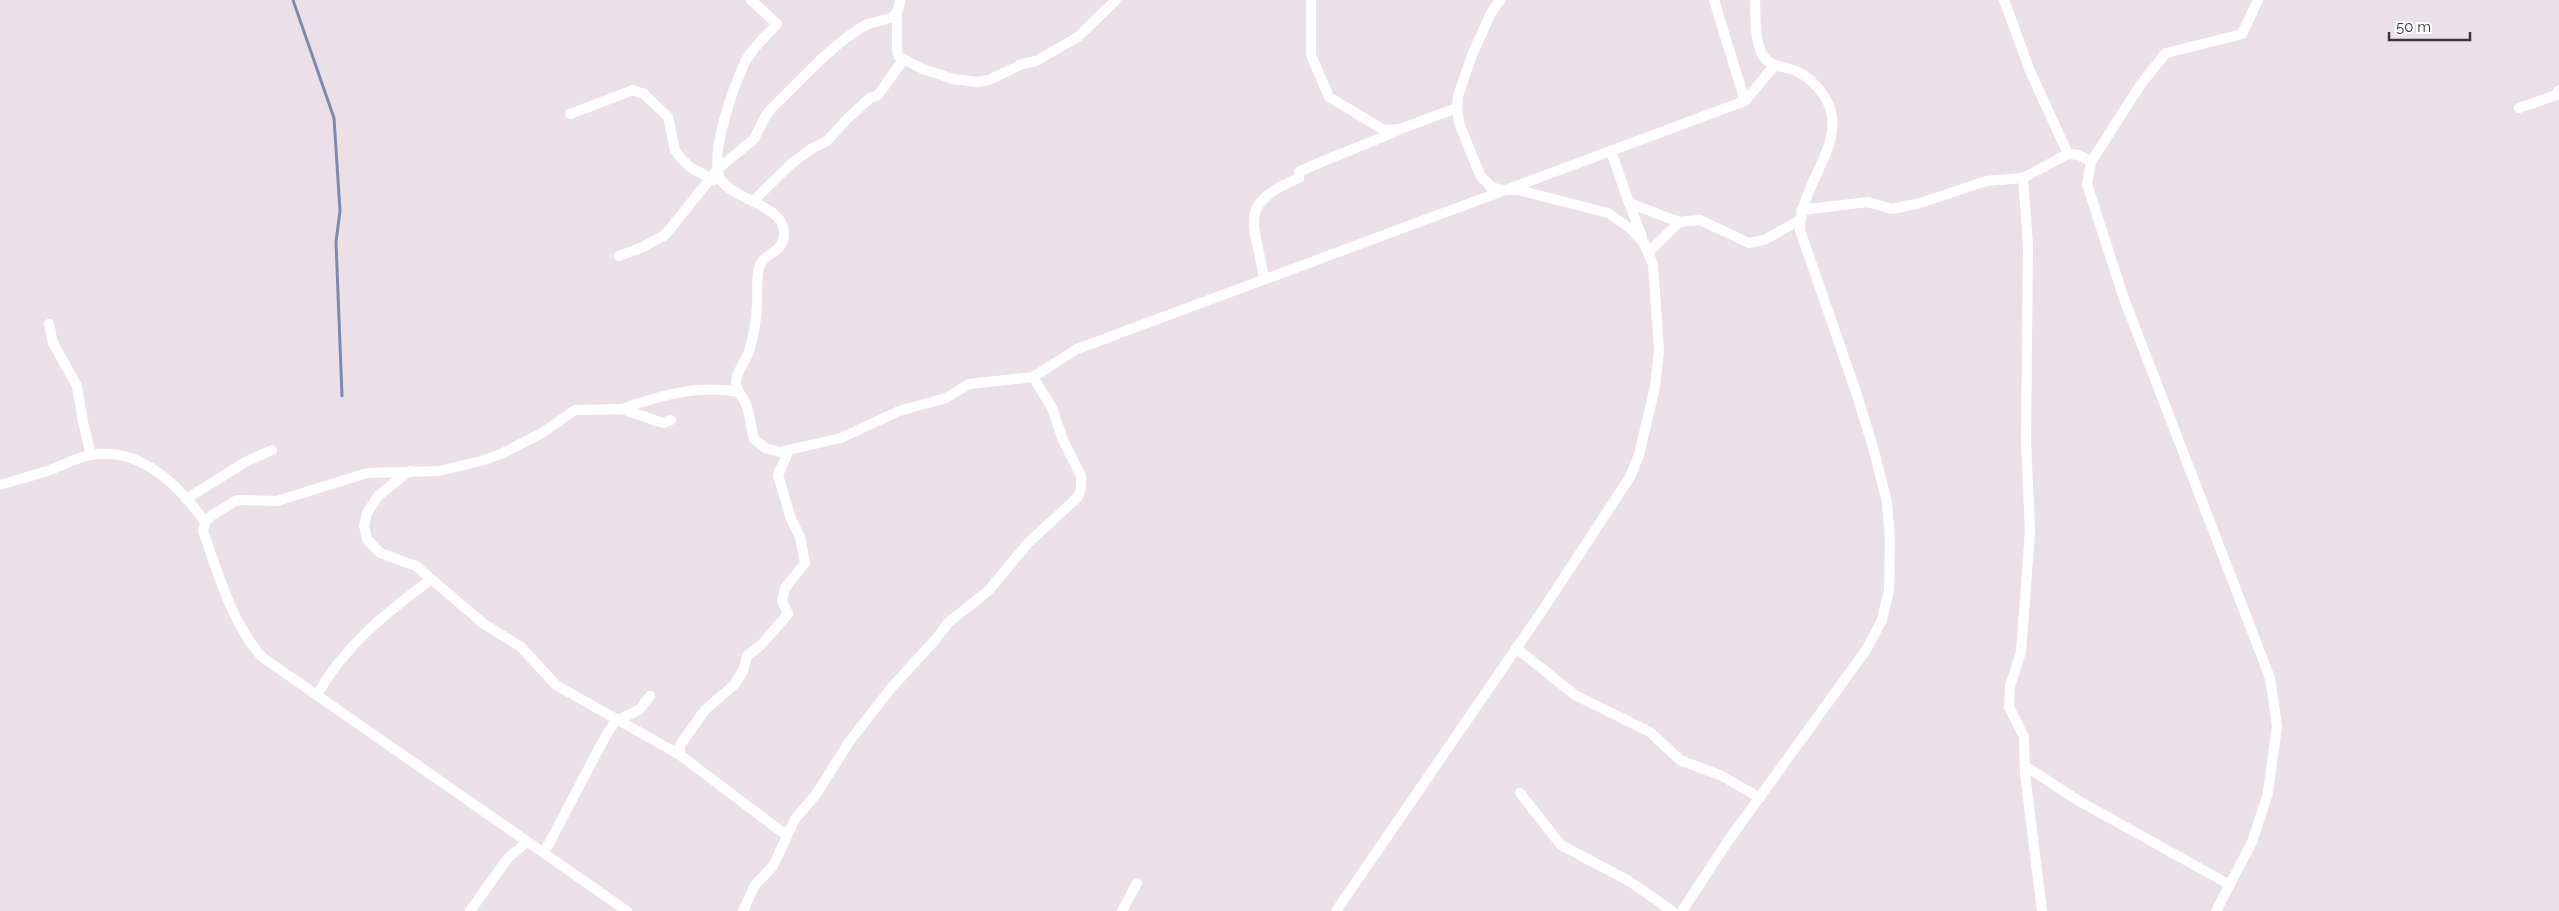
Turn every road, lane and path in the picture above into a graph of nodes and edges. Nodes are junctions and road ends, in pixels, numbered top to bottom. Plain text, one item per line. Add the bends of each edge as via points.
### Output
1 (751, 0) edge
2 (900, 0) edge
3 (1116, 0) edge
4 (1311, 0) edge
5 (1500, 0) edge
6 (1714, 0) edge
7 (1754, 0) edge
8 (2004, 0) edge
9 (2258, 0) edge
10 (897, 15) junction
11 (903, 60) junction
12 (1775, 65) junction
13 (2559, 90) edge
14 (1745, 102) junction
15 (1456, 108) junction
16 (2519, 108) dead end
17 (570, 114) dead end
18 (1400, 129) junction
19 (1611, 151) junction
20 (2068, 154) junction
21 (2091, 162) junction
22 (718, 168) junction
23 (710, 178) junction
24 (2023, 178) junction
25 (728, 188) junction
26 (1505, 190) junction
27 (753, 201) junction
28 (1629, 203) junction
29 (1800, 215) junction
30 (1679, 222) junction
31 (1646, 248) junction
32 (619, 256) dead end
33 (1264, 279) junction
34 (49, 324) dead end
35 (1033, 376) junction
36 (738, 392) junction
37 (622, 409) junction
38 (671, 420) dead end
39 (272, 450) dead end
40 (789, 450) junction
41 (91, 455) junction
42 (408, 471) junction
43 (0, 485) edge
44 (186, 499) junction
45 (205, 522) junction
46 (430, 580) junction
47 (1516, 648) junction
48 (317, 695) junction
49 (650, 696) dead end
50 (618, 720) junction
51 (680, 755) junction
52 (2025, 766) junction
53 (1520, 794) dead end
54 (1760, 798) junction
55 (786, 835) junction
56 (527, 842) junction
57 (544, 854) junction
58 (1137, 883) dead end
59 (2230, 886) junction
60 (470, 911) edge
61 (627, 911) edge
62 (743, 911) edge
63 (1122, 911) edge
64 (1336, 911) edge
65 (1672, 911) edge
66 (1682, 911) edge
67 (2042, 911) edge
68 (2216, 911) edge

1 - 22 street via 777,24 746,60 731,95 720,138
2 - 10 street
3 - 11 street via 1078,38 1036,61 989,80 953,79
4 - 18 street via 1311,55 1329,98 1384,130
5 - 15 street via 1491,12 1472,55
6 - 14 street
7 - 12 street via 1759,46 1763,56
8 - 20 street via 2030,71
9 - 21 street via 2242,34 2166,53
10 - 11 street via 897,52
10 - 22 street via 866,24 849,35 766,115 754,139
11 - 27 street via 878,94 848,118 827,141 792,164
12 - 14 street
12 - 29 street via 1809,78 1828,103 1832,115 1829,142
13 - 16 street via 2556,95
14 - 19 street
15 - 18 street
15 - 26 street via 1480,175 1491,187
17 - 23 street via 633,90 644,94 668,116 675,150 680,157 691,168
18 - 33 street via 1299,172 1298,178 1260,202 1254,210 1253,228
19 - 26 street
19 - 28 street
20 - 21 street via 2079,155
20 - 24 street
21 - 59 street via 2087,184 2124,296 2270,678 2277,726 2268,793 2252,842
22 - 23 street
22 - 25 street via 720,179
23 - 25 street
23 - 32 street via 665,235
24 - 29 street via 1986,182 1892,209 1868,202
24 - 52 street via 2028,245 2026,441 2030,531 2022,652 2010,686 2009,707 2024,737
25 - 27 street
26 - 31 street via 1519,190 1608,213 1631,228
26 - 33 street
27 - 36 street via 777,218 784,231 778,251 763,259 759,267 755,316 748,354 736,381
28 - 30 street
28 - 31 street
29 - 30 street via 1764,240 1749,243 1700,220
29 - 54 street via 1804,245 1857,395 1887,502 1889,590 1882,620 1866,650
30 - 31 street
31 - 47 street via 1653,265 1660,350 1639,456 1630,477
33 - 35 street via 1077,349
34 - 41 street via 54,343 77,386
35 - 40 street via 969,384 946,398 899,411 841,438
35 - 55 street via 1052,408 1081,476 1078,498 1029,542 988,591 948,622 849,742
36 - 37 street via 717,388 650,399
36 - 40 street via 748,411 754,439 765,448 780,452
37 - 38 street via 663,423
37 - 42 street via 575,410 542,433 501,454 439,471
39 - 44 street via 247,460
40 - 51 street via 778,475 800,537 805,563 786,588 782,601 788,614 747,656 734,685 705,710 680,746
41 - 43 street
41 - 44 street via 107,454 154,467
42 - 45 street via 367,473 277,501 237,500
42 - 46 street via 378,496 367,512 367,539 380,553 416,566
44 - 45 street
45 - 48 street via 204,531 235,618 251,644 262,657
46 - 48 street via 354,643 328,674
46 - 50 street via 484,624 521,646 556,685
47 - 54 street via 1575,695 1650,732 1680,760 1722,776
47 - 64 street
48 - 56 street
49 - 50 street via 639,710
50 - 51 street
50 - 57 street via 604,739
51 - 55 street
52 - 59 street via 2079,801
52 - 67 street
53 - 65 street via 1562,845 1629,881
54 - 66 street
55 - 62 street via 773,866 755,885
56 - 57 street
56 - 60 street via 508,858
57 - 61 street
58 - 63 street
59 - 68 street

